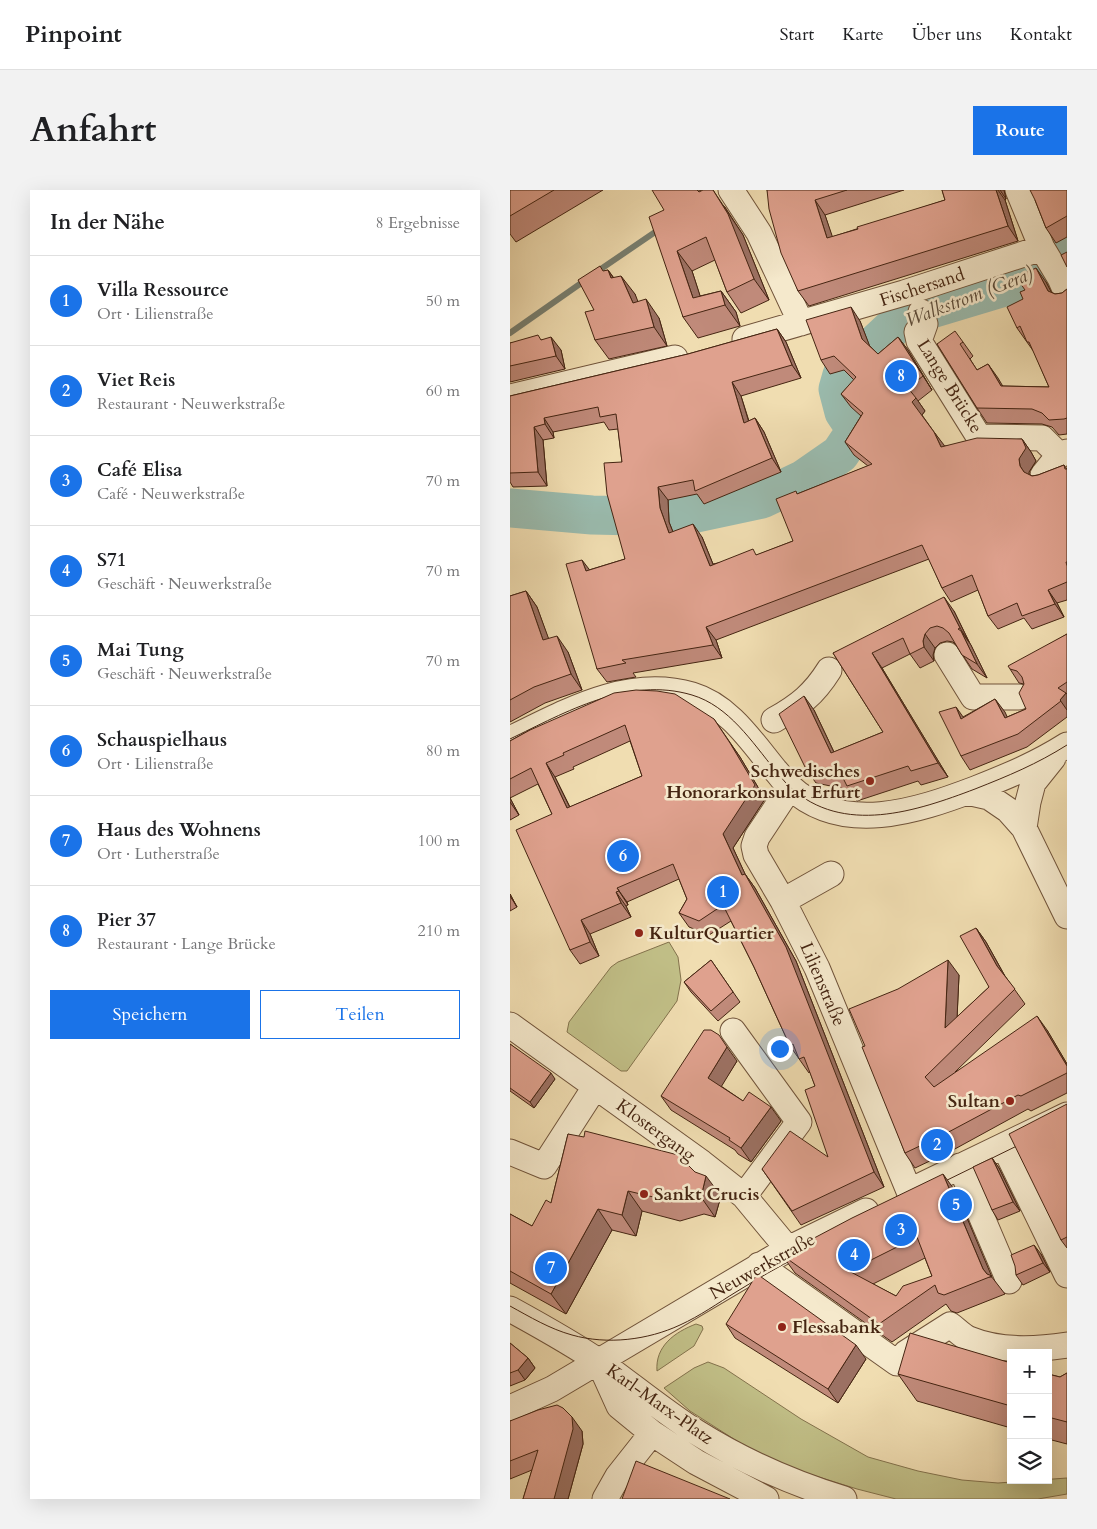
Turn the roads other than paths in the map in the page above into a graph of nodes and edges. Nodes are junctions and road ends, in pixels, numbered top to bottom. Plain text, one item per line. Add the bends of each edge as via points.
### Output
1 (1018, 190) edge
2 (736, 197) edge
3 (1044, 252) junction
4 (1063, 286) edge
5 (801, 323) junction
6 (919, 328) dead end
7 (721, 346) edge
8 (695, 360) edge
9 (510, 397) edge
10 (1063, 454) edge
11 (1042, 475) edge
12 (947, 655) dead end
13 (830, 670) dead end
14 (1019, 697) edge
15 (774, 720) dead end
16 (510, 739) edge
17 (1063, 748) edge
18 (790, 787) junction
19 (967, 792) junction
20 (1024, 828) junction
21 (831, 874) dead end
22 (783, 901) junction
23 (1067, 916) edge
24 (510, 1025) edge
25 (733, 1031) dead end
26 (595, 1087) junction
27 (1067, 1115) edge
28 (1004, 1146) junction
29 (510, 1152) edge
30 (960, 1166) junction
31 (909, 1191) junction
32 (744, 1196) junction
33 (788, 1249) junction
34 (759, 1265) junction
35 (1067, 1275) edge
36 (1009, 1281) dead end
37 (510, 1308) edge
38 (1067, 1345) edge
39 (598, 1362) junction
40 (510, 1408) edge
41 (652, 1433) junction
42 (605, 1499) edge
43 (766, 1499) edge
44 (844, 1499) edge

1 - 3 street
2 - 5 street via 759,233
3 - 4 street
3 - 5 street, Fischersand
5 - 7 street, Fischersand
6 - 10 street, Lange Brücke via 979,437 1042,438
8 - 9 street
10 - 11 street
12 - 14 street via 973,697
13 - 15 street via 803,702
16 - 18 street via 604,692 612,695 656,689 693,695 723,711
17 - 19 street via 1025,769
17 - 20 street via 1033,783
18 - 19 street via 827,809 862,816 881,816 914,809
18 - 22 street, Lilienstraße via 754,846
19 - 20 street via 989,797 1008,810
20 - 23 street
21 - 22 street
22 - 31 street, Lilienstraße via 817,968
24 - 26 street, Klostergang
25 - 32 street via 799,1122
26 - 29 street via 544,1166
26 - 32 street, Klostergang
27 - 28 street, Neuwerkstraße
28 - 30 street, Neuwerkstraße
28 - 35 street
30 - 31 street, Neuwerkstraße
30 - 36 street
31 - 33 street, Neuwerkstraße
32 - 33 street, Klostergang
33 - 34 street, Neuwerkstraße
34 - 38 street via 897,1363 906,1353 950,1325 968,1338 996,1346 1022,1350
34 - 39 street, Neuwerkstraße
37 - 39 street
39 - 40 street, Neuwerkstraße via 552,1389
39 - 41 street, Karl-Marx-Platz via 619,1406
39 - 44 street, Karl-Marx-Platz via 695,1431 728,1450 807,1488
41 - 42 street via 618,1476
41 - 43 street, Karl-Marx-Platz via 696,1462

